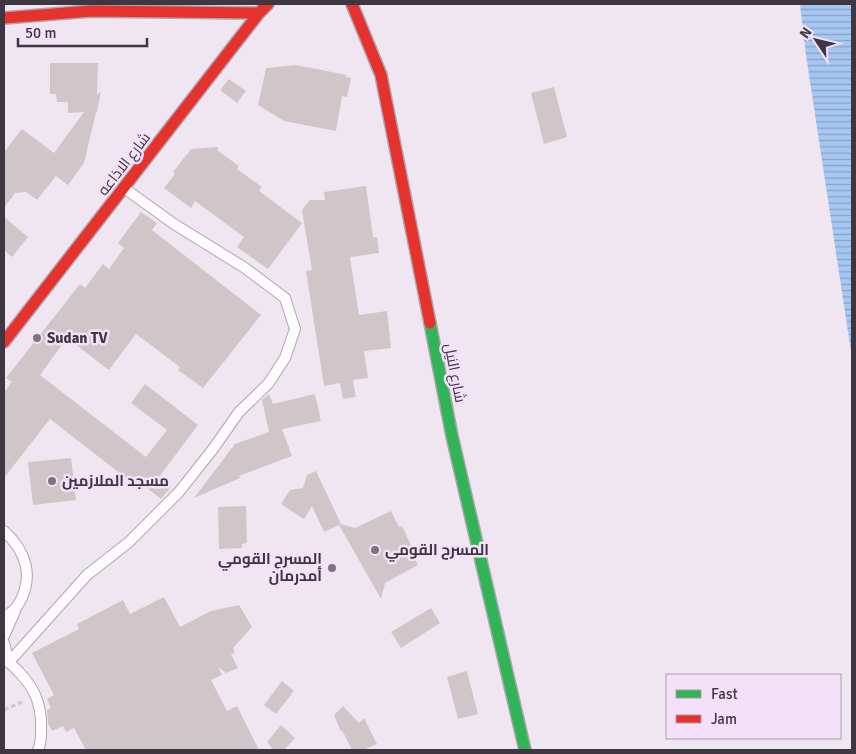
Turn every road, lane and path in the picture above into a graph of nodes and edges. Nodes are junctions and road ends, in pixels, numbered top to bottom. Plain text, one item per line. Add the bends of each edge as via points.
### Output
1 (268, 4) edge
2 (352, 4) edge
3 (259, 13) junction
4 (4, 18) edge
5 (124, 188) junction
6 (4, 342) edge
7 (4, 531) edge
8 (18, 606) junction
9 (4, 618) edge
10 (4, 636) edge
11 (4, 643) edge
12 (6, 661) edge
13 (36, 696) junction
14 (4, 710) edge
15 (38, 750) edge
16 (525, 750) edge

1 - 3 main road, شارع الاذاعه
2 - 16 main road, شارع النيل via 381,75 452,436
3 - 4 main road via 91,11
3 - 5 main road, شارع الاذاعه
5 - 6 main road, شارع الاذاعه
5 - 12 lane via 285,298 295,329 285,358 268,384 239,412 179,492 129,542 87,575
7 - 8 lane via 19,546 26,565 26,584
8 - 9 lane
8 - 10 lane
11 - 12 lane
12 - 13 lane via 30,684
13 - 14 path
13 - 15 lane via 42,713

